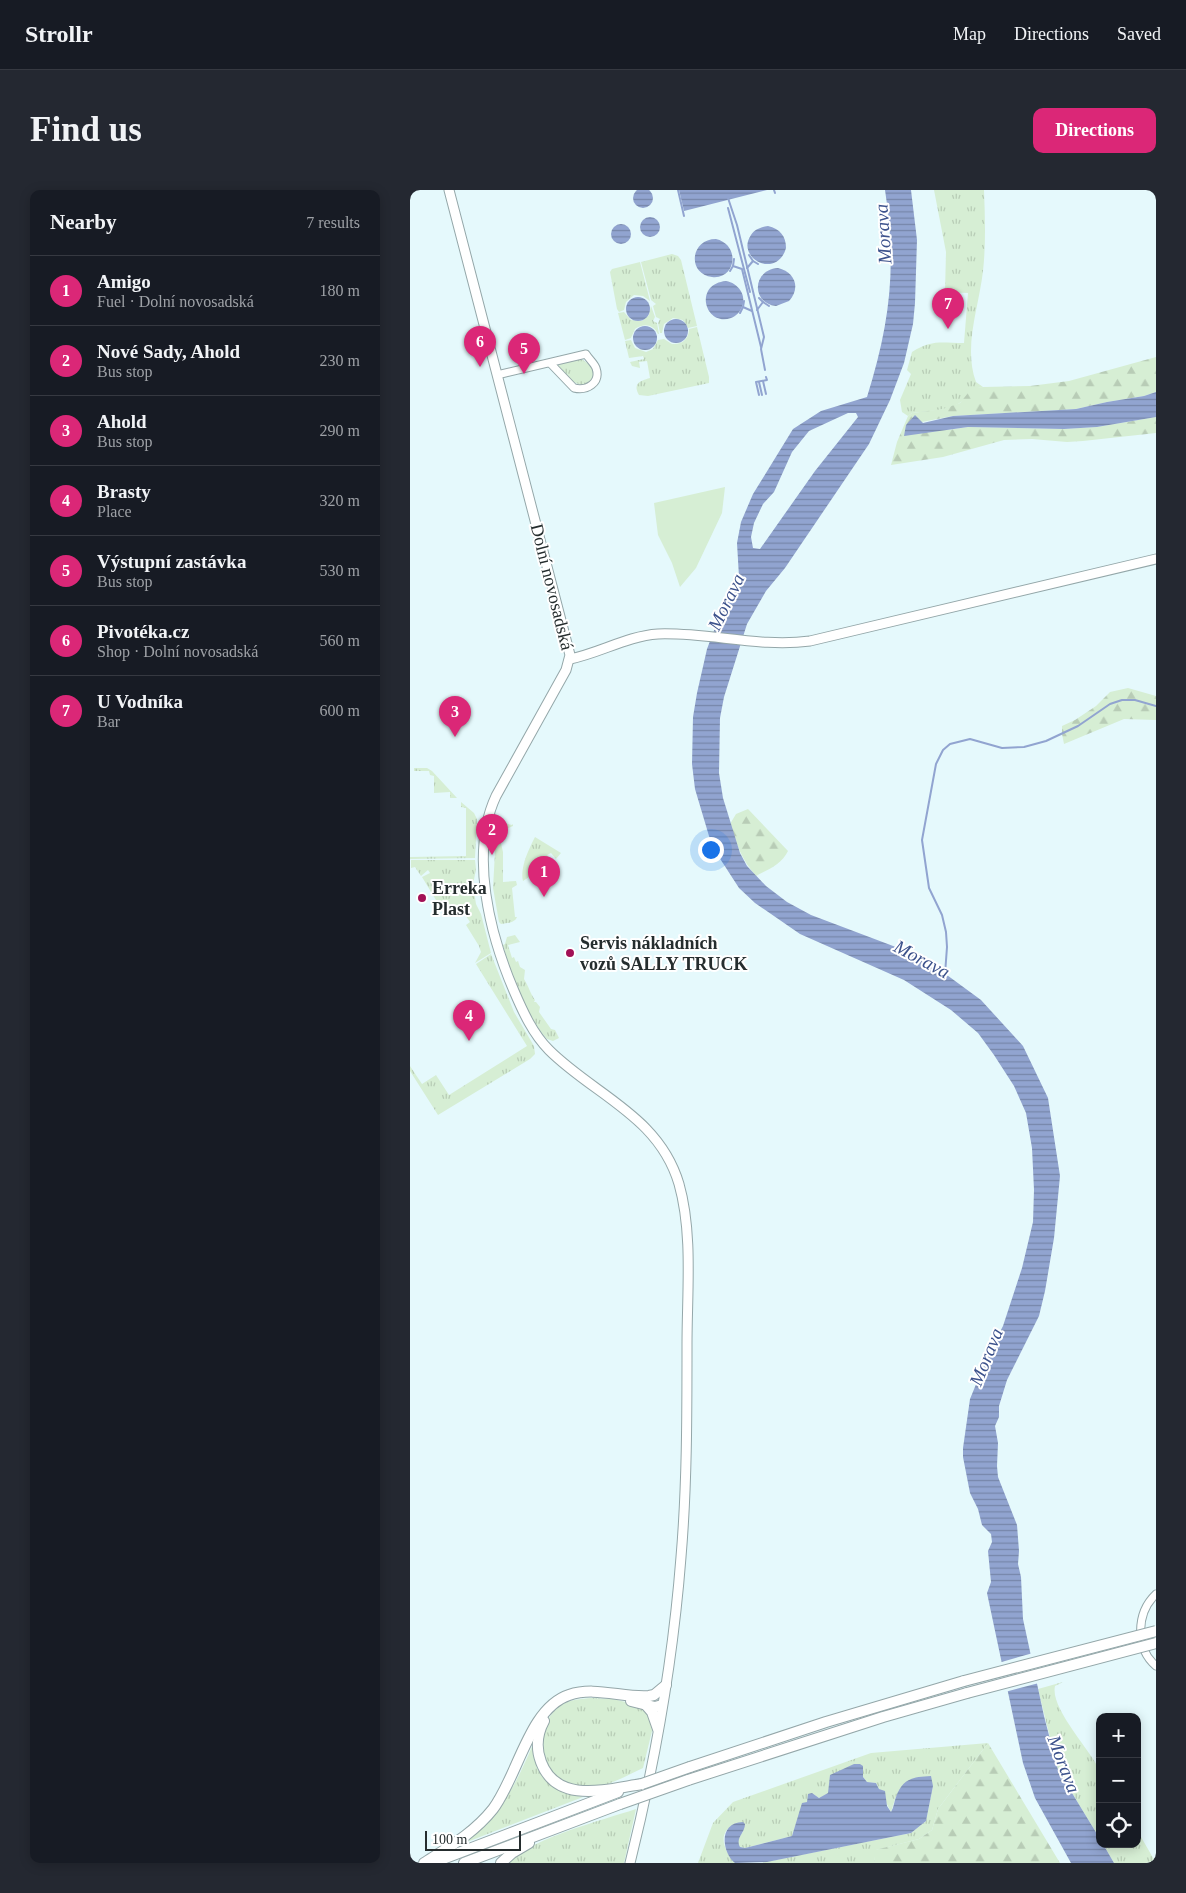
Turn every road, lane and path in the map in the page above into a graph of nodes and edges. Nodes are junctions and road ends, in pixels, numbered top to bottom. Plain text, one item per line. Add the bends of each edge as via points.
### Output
1 (449, 190) edge
2 (550, 363) junction
3 (497, 376) junction
4 (1156, 559) edge
5 (570, 659) junction
6 (1156, 1594) edge
7 (1156, 1631) edge
8 (1156, 1643) edge
9 (1156, 1666) edge
10 (666, 1685) junction
11 (644, 1701) junction
12 (662, 1705) junction
13 (658, 1729) junction
14 (623, 1789) junction
15 (552, 1829) junction
16 (424, 1863) edge
17 (432, 1863) edge
18 (464, 1863) edge
19 (501, 1863) edge
20 (630, 1863) edge

1 - 3 main road, Dolní novosadská
2 - 2 street via 574,388 587,388 596,379 596,368 586,354
2 - 3 street
3 - 5 main road, Dolní novosadská
4 - 5 main road via 802,642 690,635 646,636
5 - 10 main road, Dolní novosadská via 493,803 487,820 484,874 501,957 523,1012 550,1051 623,1107 648,1132 670,1162 679,1184 687,1248 686,1484 679,1581
6 - 9 street via 1144,1610 1140,1627 1146,1654
7 - 14 highway, bridge via 826,1722
8 - 15 highway, bridge via 883,1717 688,1780
10 - 11 highway
10 - 12 main road, Dolní novosadská
11 - 12 highway via 655,1699
11 - 13 highway
11 - 14 highway via 601,1696 572,1698 552,1710 539,1732 541,1764 557,1783 586,1792
11 - 16 highway via 582,1692 563,1697 551,1705 534,1728 494,1808 471,1832
12 - 13 main road, Dolní novosadská
13 - 20 main road, Dolní novosadská
14 - 17 highway
15 - 18 highway
15 - 19 highway

